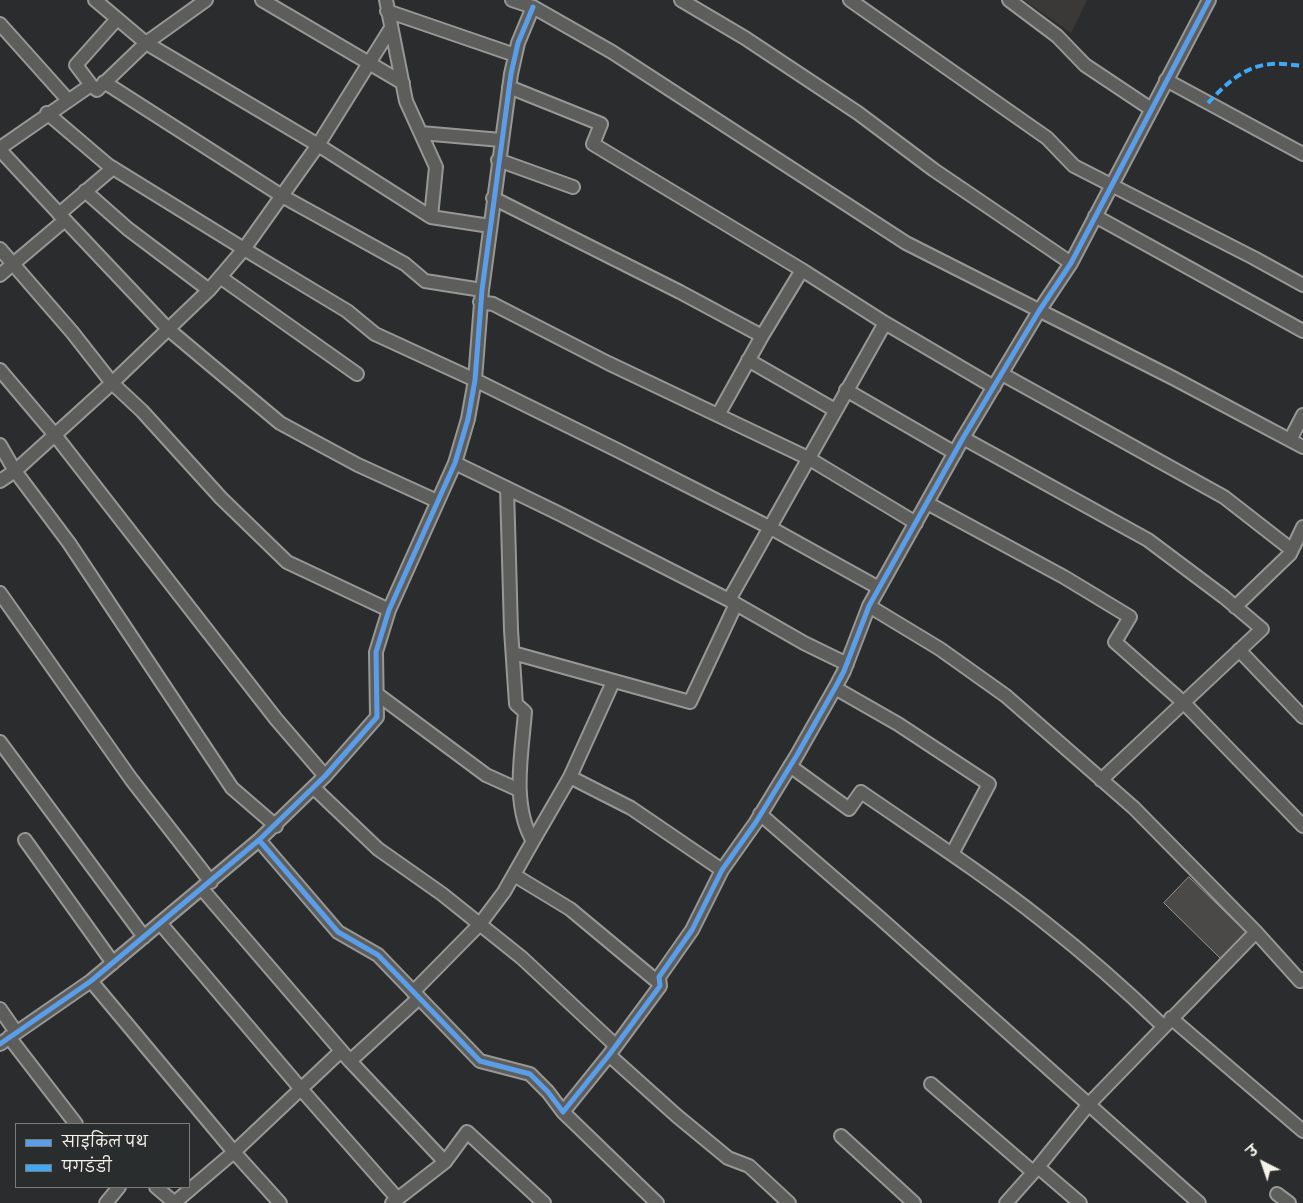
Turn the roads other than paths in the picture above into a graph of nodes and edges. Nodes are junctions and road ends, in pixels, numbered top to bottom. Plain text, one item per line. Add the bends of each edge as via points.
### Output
1 (95, 0) edge
2 (206, 0) edge
3 (262, 0) edge
4 (681, 0) edge
5 (850, 0) edge
6 (1009, 0) edge
7 (1209, 0) edge
8 (523, 2) edge
9 (387, 6) edge
10 (117, 19) junction
11 (0, 24) edge
12 (391, 28) junction
13 (146, 43) junction
14 (515, 54) junction
15 (370, 63) junction
16 (1166, 80) junction
17 (104, 82) junction
18 (403, 83) junction
19 (90, 85) junction
20 (509, 86) junction
21 (68, 100) junction
22 (1151, 109) junction
23 (47, 114) junction
24 (421, 133) junction
25 (501, 140) junction
26 (318, 145) junction
27 (0, 149) edge
28 (1303, 154) edge
29 (498, 160) junction
30 (113, 168) junction
31 (1111, 185) junction
32 (573, 187) dead end
33 (85, 191) junction
34 (282, 196) junction
35 (493, 198) junction
36 (1095, 216) junction
37 (62, 217) junction
38 (431, 217) junction
39 (490, 226) junction
40 (0, 248) edge
41 (244, 249) junction
42 (14, 263) junction
43 (1071, 263) junction
44 (802, 270) junction
45 (0, 275) edge
46 (220, 277) junction
47 (1303, 285) edge
48 (209, 290) junction
49 (481, 296) junction
50 (1039, 311) junction
51 (884, 323) junction
52 (168, 329) junction
53 (1303, 332) edge
54 (762, 336) junction
55 (748, 360) junction
56 (0, 370) edge
57 (357, 374) dead end
58 (1002, 374) junction
59 (475, 380) junction
60 (112, 383) junction
61 (994, 387) junction
62 (846, 390) junction
63 (835, 410) junction
64 (718, 415) junction
65 (1303, 415) edge
66 (55, 435) junction
67 (963, 438) junction
68 (1290, 440) junction
69 (0, 445) edge
70 (1303, 447) edge
71 (955, 453) junction
72 (808, 458) junction
73 (455, 463) junction
74 (15, 471) junction
75 (0, 481) edge
76 (508, 488) junction
77 (437, 501) junction
78 (927, 503) junction
79 (916, 523) junction
80 (769, 527) junction
81 (1302, 533) edge
82 (1292, 550) junction
83 (879, 588) junction
84 (0, 593) edge
85 (733, 602) junction
86 (869, 606) junction
87 (1236, 607) junction
88 (389, 610) junction
89 (1239, 650) junction
90 (513, 653) junction
91 (847, 664) junction
92 (613, 682) junction
93 (835, 688) junction
94 (377, 694) junction
95 (1184, 702) junction
96 (1303, 718) edge
97 (0, 742) edge
98 (790, 766) junction
99 (325, 776) junction
100 (570, 777) junction
101 (1102, 780) junction
102 (314, 788) junction
103 (519, 790) junction
104 (760, 814) junction
105 (276, 826) junction
106 (1303, 826) edge
107 (25, 840) dead end
108 (259, 840) junction
109 (533, 841) junction
110 (952, 854) junction
111 (722, 870) junction
112 (514, 875) junction
113 (206, 885) junction
114 (160, 923) junction
115 (480, 924) junction
116 (1256, 932) junction
117 (144, 937) junction
118 (113, 963) junction
119 (91, 981) junction
120 (1302, 981) edge
121 (660, 982) junction
122 (416, 995) junction
123 (0, 1009) edge
124 (1167, 1022) junction
125 (8, 1038) edge
126 (612, 1050) junction
127 (341, 1051) junction
128 (350, 1061) junction
129 (931, 1084) dead end
130 (301, 1089) junction
131 (1089, 1104) junction
132 (563, 1112) junction
133 (75, 1123) edge
134 (1303, 1131) edge
135 (841, 1136) dead end
136 (234, 1152) junction
137 (445, 1162) junction
138 (1036, 1169) junction
139 (118, 1188) edge
140 (157, 1188) edge
141 (1278, 1194) dead end
142 (394, 1201) edge
143 (106, 1203) edge
144 (174, 1203) edge
145 (280, 1203) edge
146 (544, 1203) edge
147 (657, 1203) edge
148 (789, 1203) edge
149 (914, 1203) edge
150 (1006, 1203) edge
151 (1080, 1203) edge
152 (1198, 1203) edge
153 (1289, 1203) edge

1 - 10 street
2 - 13 street
3 - 15 street
4 - 43 street via 858,113 934,170
5 - 31 street via 1047,138 1074,166
6 - 22 street via 1057,36 1084,65
7 - 16 street
8 - 14 street
8 - 50 street via 612,52 906,243
9 - 12 street
9 - 14 street
10 - 13 street
10 - 19 street via 76,64
11 - 21 street
12 - 15 street
12 - 18 street
13 - 17 street
13 - 26 street
14 - 20 street
15 - 18 street
15 - 26 street
16 - 22 street
16 - 28 street
17 - 19 street via 97,90
17 - 34 street
18 - 24 street via 406,100
19 - 21 street
20 - 25 street
20 - 44 street via 601,124 593,144
21 - 23 street
22 - 31 street
23 - 27 street
23 - 30 street
24 - 25 street
24 - 38 street via 436,167
25 - 29 street
26 - 34 street
26 - 38 street
27 - 37 street
29 - 32 street
29 - 35 street
30 - 33 street
30 - 41 street
31 - 36 street
31 - 47 street
33 - 37 street
33 - 48 street via 128,229
34 - 41 street
34 - 49 street via 405,264 425,281
35 - 39 street
35 - 54 street
36 - 43 street
36 - 53 street
37 - 42 street
37 - 52 street
38 - 39 street
39 - 49 street
40 - 42 street
41 - 46 street
41 - 59 street via 347,311 375,334
42 - 45 street
42 - 60 street
43 - 50 street
44 - 51 street
44 - 54 street
46 - 48 street
46 - 57 street
48 - 52 street
49 - 59 street
49 - 64 street via 608,363
50 - 58 street
50 - 68 street
51 - 61 street
51 - 62 street
52 - 60 street
52 - 77 street via 280,422 358,465
54 - 55 street
55 - 63 street
55 - 64 street
56 - 66 street
58 - 61 street
58 - 82 street via 1224,497
59 - 73 street
59 - 80 street
60 - 66 street
60 - 88 street via 287,562
61 - 67 street
62 - 63 street
62 - 71 street
63 - 72 street
64 - 72 street
65 - 68 street
66 - 74 street
66 - 99 street via 276,719
67 - 71 street
67 - 87 street via 1148,540
68 - 70 street
69 - 74 street
71 - 78 street
72 - 79 street
72 - 80 street
73 - 76 street
73 - 77 street
74 - 75 street
74 - 105 street via 69,543 232,788
76 - 85 street
76 - 90 street
77 - 88 street
78 - 79 street
78 - 95 street via 1064,577 1130,617 1115,642
79 - 83 street
80 - 83 street
80 - 85 street
81 - 82 street
82 - 87 street
83 - 86 street
84 - 113 street
85 - 91 street
85 - 92 street via 690,702
86 - 91 street
86 - 101 street via 940,649 1006,696
87 - 89 street via 1262,629
88 - 94 street via 376,652
89 - 95 street
89 - 96 street
90 - 92 street
90 - 103 street via 516,704 525,712
91 - 93 street
92 - 100 street
93 - 98 street
93 - 110 street via 898,724 989,784
94 - 99 street via 377,717
94 - 103 street via 486,774
95 - 101 street
95 - 106 street
97 - 117 street
98 - 104 street
98 - 110 street via 849,809 861,792
99 - 102 street
100 - 109 street
100 - 111 street via 631,808
101 - 116 street via 1134,808
102 - 105 street
102 - 115 street via 378,849
103 - 109 street via 527,832
104 - 111 street
104 - 131 street
105 - 108 street
107 - 118 street
108 - 113 street
108 - 122 street via 338,932 378,955
109 - 112 street
110 - 124 street via 1043,921
111 - 121 street via 692,930 659,977
112 - 115 street
112 - 121 street via 570,909
113 - 114 street
113 - 127 street
114 - 117 street
114 - 130 street
115 - 122 street
115 - 126 street via 522,958
116 - 120 street
116 - 124 street
117 - 118 street
118 - 119 street
119 - 125 street
119 - 136 street
121 - 126 street
122 - 128 street
122 - 132 street via 480,1061 530,1074
123 - 125 street
124 - 131 street
124 - 134 street
125 - 133 street
126 - 132 street
126 - 148 street via 677,1116 728,1158 749,1166
127 - 128 street
127 - 130 street
128 - 137 street
129 - 138 street
130 - 136 street
130 - 142 street
131 - 138 street
131 - 152 street
132 - 147 street
135 - 149 street
136 - 144 street
136 - 145 street
137 - 142 street
137 - 146 street via 467,1132
138 - 150 street
138 - 151 street
139 - 143 street
140 - 144 street
141 - 153 street

